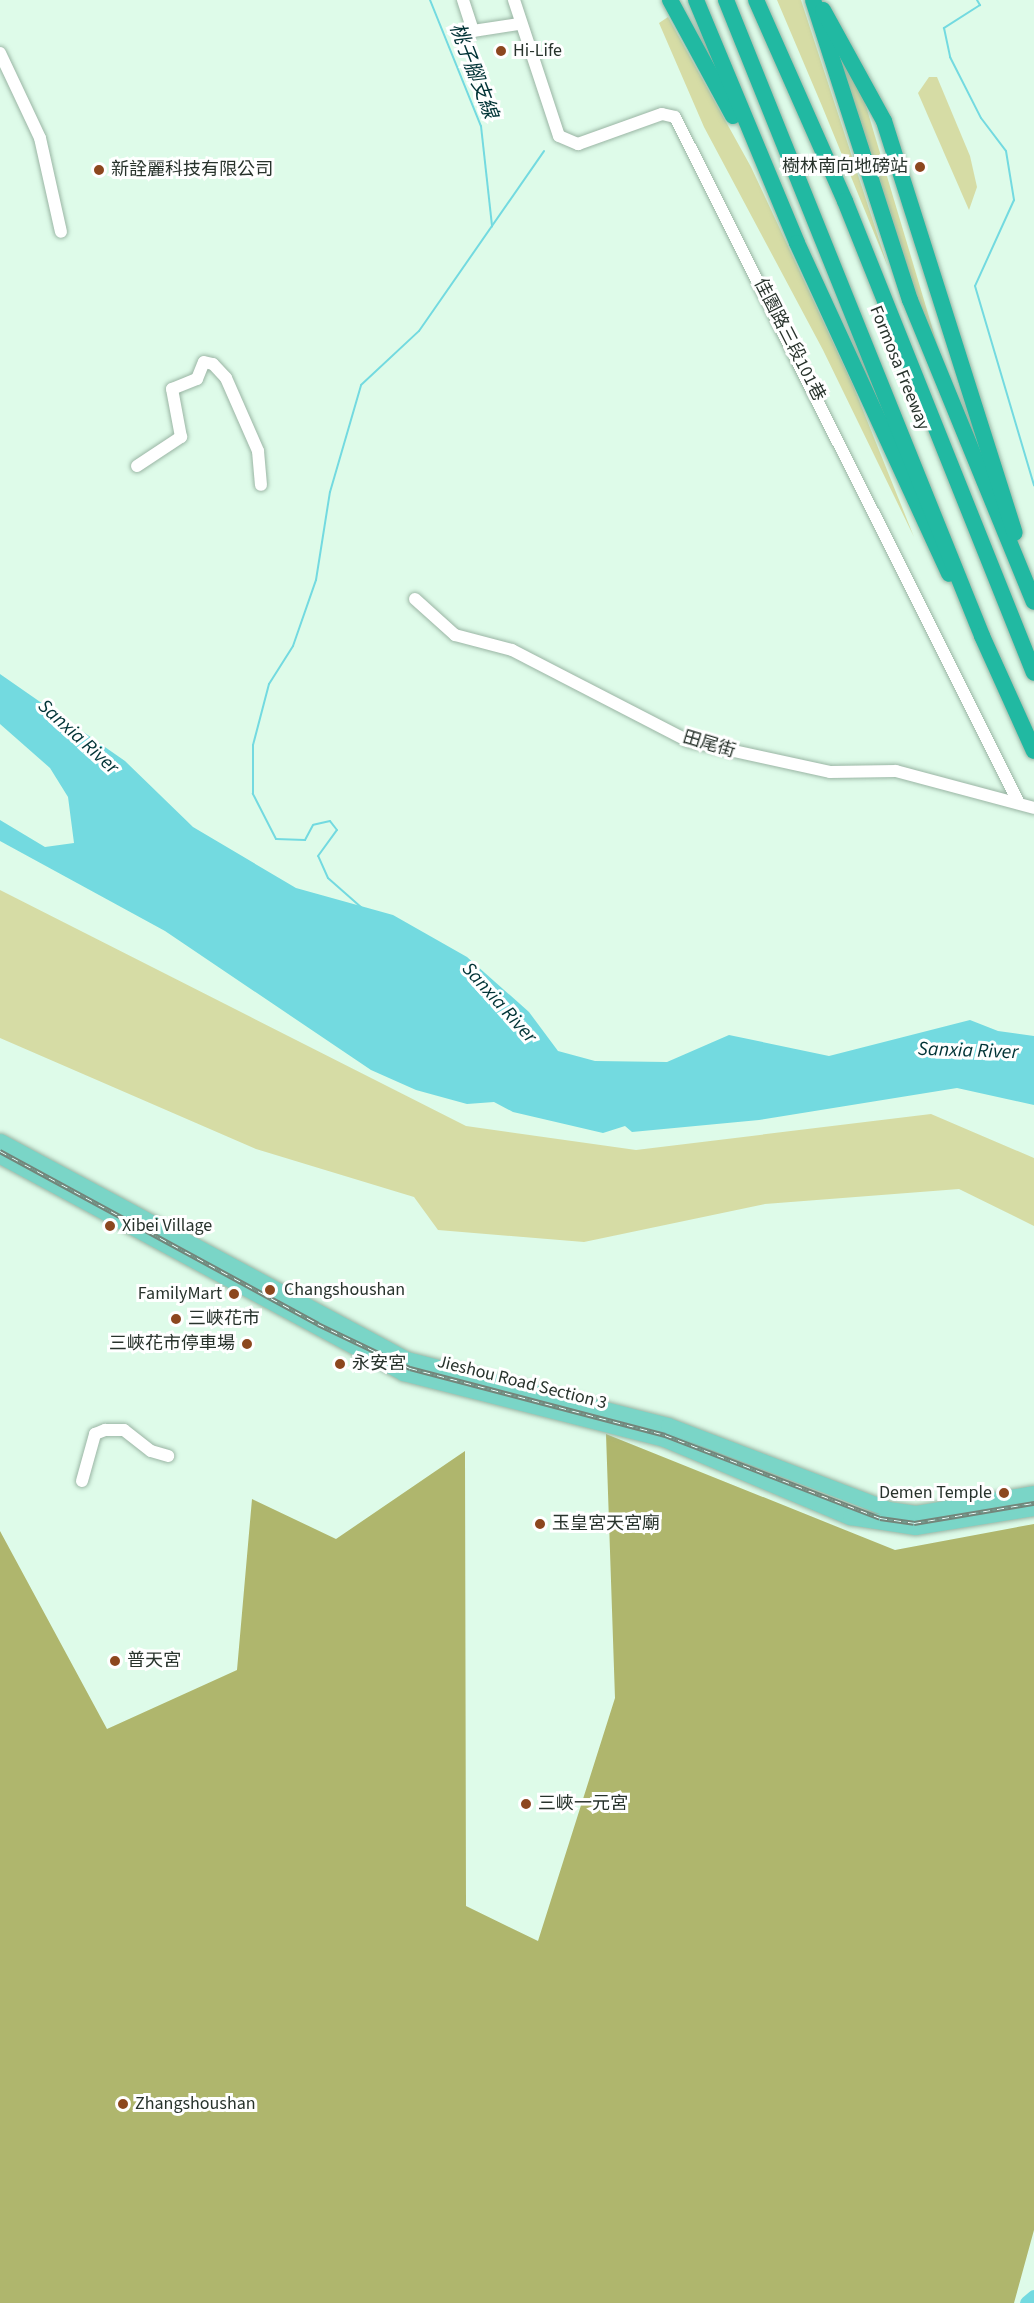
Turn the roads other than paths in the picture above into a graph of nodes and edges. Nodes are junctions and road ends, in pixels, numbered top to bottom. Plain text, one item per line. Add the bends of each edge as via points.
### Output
1 (463, 0) edge
2 (514, 0) edge
3 (670, 0) edge
4 (696, 0) edge
5 (726, 0) edge
6 (756, 0) edge
7 (815, 0) edge
8 (519, 24) junction
9 (0, 53) edge
10 (775, 193) junction
11 (62, 232) dead end
12 (137, 466) dead end
13 (261, 485) dead end
14 (1034, 594) edge
15 (415, 599) dead end
16 (1034, 602) edge
17 (982, 636) junction
18 (1034, 673) edge
19 (1034, 751) edge
20 (1019, 803) junction
21 (1034, 807) edge
22 (0, 1141) edge
23 (0, 1156) edge
24 (168, 1456) dead end
25 (82, 1481) dead end
26 (1034, 1493) edge
27 (1034, 1508) edge

1 - 8 street via 473,31
2 - 8 street, 佳園路三段101巷
3 - 10 highway
4 - 10 highway
5 - 17 highway, Formosa Freeway
6 - 18 highway, Formosa Freeway via 845,201
7 - 14 highway via 884,121
7 - 16 highway via 871,183 965,442
8 - 20 street, 佳園路三段101巷 via 559,136 566,141 578,144 662,114 675,117
9 - 11 street via 40,138
10 - 17 highway via 927,532
12 - 13 street via 181,437 172,389 197,379 204,362 213,363 226,378 258,451
15 - 20 street, 田尾街 via 455,634 512,650 688,741 830,772 896,771
17 - 19 highway, Formosa Freeway
20 - 21 street, 田尾街
22 - 26 main road, Jieshou Road Section 3 via 407,1359 668,1425 888,1509 916,1513
23 - 27 main road, Jieshou Road Section 3 via 403,1373 664,1439 850,1517 915,1527
24 - 25 street via 151,1451 124,1430 105,1430 95,1434

